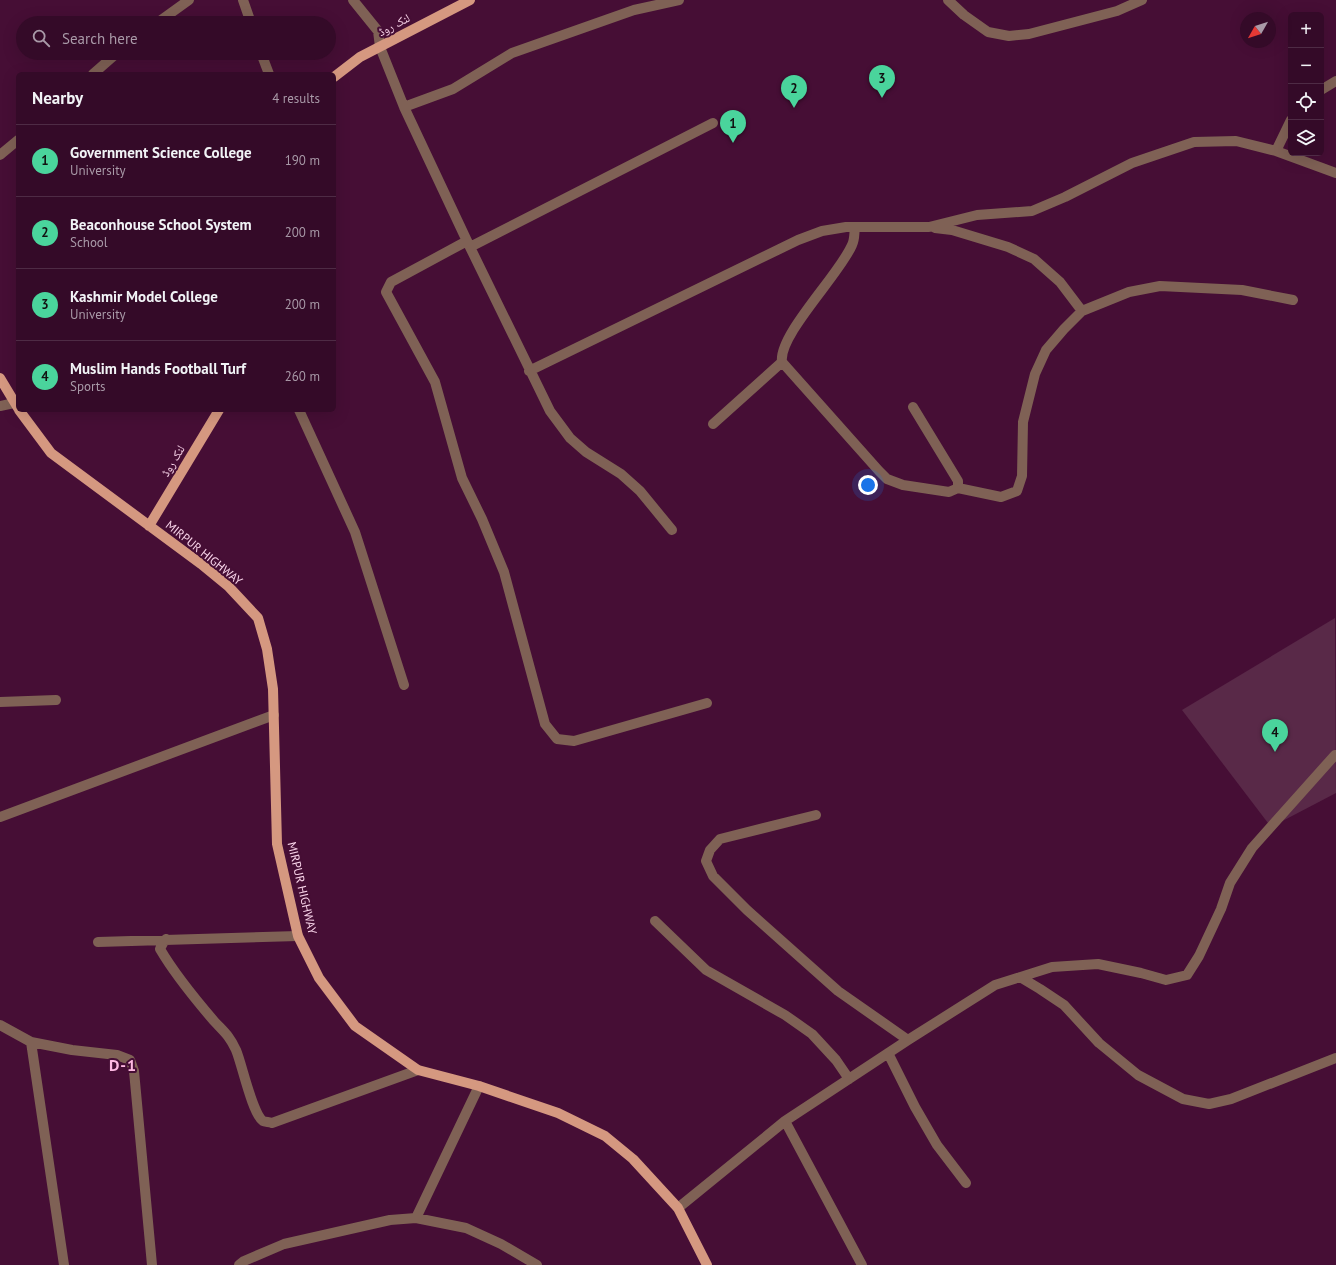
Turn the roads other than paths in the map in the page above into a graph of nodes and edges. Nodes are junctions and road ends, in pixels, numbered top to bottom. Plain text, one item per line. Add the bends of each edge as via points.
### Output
1 (189, 0) edge
2 (243, 0) edge
3 (353, 0) edge
4 (470, 0) edge
5 (679, 0) edge
6 (948, 0) edge
7 (1142, 0) edge
8 (167, 16) edge
9 (249, 16) edge
10 (380, 47) junction
11 (109, 60) edge
12 (264, 60) edge
13 (95, 72) edge
14 (268, 72) edge
15 (336, 75) edge
16 (1336, 80) edge
17 (1324, 88) edge
18 (404, 107) junction
19 (713, 122) dead end
20 (1288, 126) edge
21 (16, 142) edge
22 (1276, 151) junction
23 (0, 155) edge
24 (1336, 173) edge
25 (855, 227) junction
26 (929, 227) junction
27 (468, 244) junction
28 (1293, 300) dead end
29 (1082, 311) junction
30 (782, 362) junction
31 (529, 371) junction
32 (0, 378) edge
33 (16, 405) edge
34 (0, 406) edge
35 (16, 407) edge
36 (914, 407) dead end
37 (21, 412) edge
38 (218, 412) edge
39 (300, 412) edge
40 (713, 424) dead end
41 (958, 488) junction
42 (149, 526) junction
43 (672, 530) dead end
44 (404, 685) dead end
45 (56, 700) dead end
46 (0, 702) edge
47 (707, 703) dead end
48 (274, 715) junction
49 (1335, 755) dead end
50 (816, 815) dead end
51 (0, 818) edge
52 (655, 921) dead end
53 (298, 936) junction
54 (166, 939) junction
55 (98, 942) dead end
56 (1020, 977) junction
57 (0, 1025) edge
58 (908, 1040) junction
59 (31, 1042) junction
60 (888, 1053) junction
61 (1336, 1058) edge
62 (418, 1070) junction
63 (849, 1079) junction
64 (480, 1086) junction
65 (785, 1121) junction
66 (966, 1183) dead end
67 (678, 1208) junction
68 (416, 1218) junction
69 (64, 1265) edge
70 (152, 1265) edge
71 (239, 1265) edge
72 (537, 1265) edge
73 (707, 1265) edge
74 (862, 1265) edge

1 - 8 street
2 - 9 street
3 - 10 street via 378,31
4 - 10 main road, لنک روڈ
5 - 18 street via 634,10 512,53 453,89
6 - 7 street via 988,32 1009,36 1029,34 1117,11
10 - 15 main road, لنک روڈ via 360,57
10 - 18 street
11 - 13 street
12 - 14 street
16 - 17 street
18 - 27 street
19 - 27 street
20 - 22 street
21 - 23 street
22 - 24 street
22 - 26 street via 1236,141 1194,142 1132,163 1032,211 977,215
25 - 26 street
25 - 30 street via 852,246 788,338 781,355
25 - 31 street via 822,230 798,240
26 - 29 street via 959,232 1008,247 1034,259 1060,282
27 - 31 street
27 - 47 street via 391,282 386,292 435,382 462,478 504,572 545,724 557,739 574,741
28 - 29 street via 1242,290 1160,286 1129,292
29 - 41 street via 1046,350 1035,374 1022,422 1022,476 1017,491 1001,497
30 - 40 street
30 - 41 street via 887,479 903,485 949,492
31 - 43 street via 550,411 570,438 586,452 621,474 640,491
32 - 33 main road, MIRPUR HIGHWAY
34 - 35 street
36 - 41 street via 958,481
37 - 42 main road, MIRPUR HIGHWAY via 51,453
38 - 42 main road, لنک روڈ
39 - 44 street via 355,532
42 - 48 main road, MIRPUR HIGHWAY via 229,587 258,618 267,649
45 - 46 street
48 - 51 street
48 - 53 main road, MIRPUR HIGHWAY via 277,844
49 - 56 street via 1252,848 1230,883 1221,908 1188,975 1166,980 1098,964 1052,967
50 - 58 street via 720,839 710,850 706,861 713,876 747,910 838,991
52 - 63 street via 706,970 785,1015 812,1034 836,1060
53 - 54 street
53 - 62 main road, MIRPUR HIGHWAY via 319,978 355,1026
54 - 55 street
54 - 62 street via 160,949 214,1021 229,1036 256,1112 263,1121 272,1123
56 - 58 street via 995,985
56 - 61 street via 1064,1005 1099,1043 1138,1075 1183,1099 1209,1104 1231,1099
57 - 59 street
58 - 60 street
59 - 69 street
59 - 70 street via 117,1055 130,1060 134,1071
60 - 63 street
60 - 66 street via 914,1107 937,1145
62 - 64 main road, MIRPUR HIGHWAY
63 - 65 street
64 - 67 main road, MIRPUR HIGHWAY via 558,1112 605,1136 633,1159
64 - 68 street
65 - 67 street
65 - 74 street
67 - 73 main road, MIRPUR HIGHWAY
68 - 71 street via 390,1220 284,1244
68 - 72 street via 466,1228 502,1244

